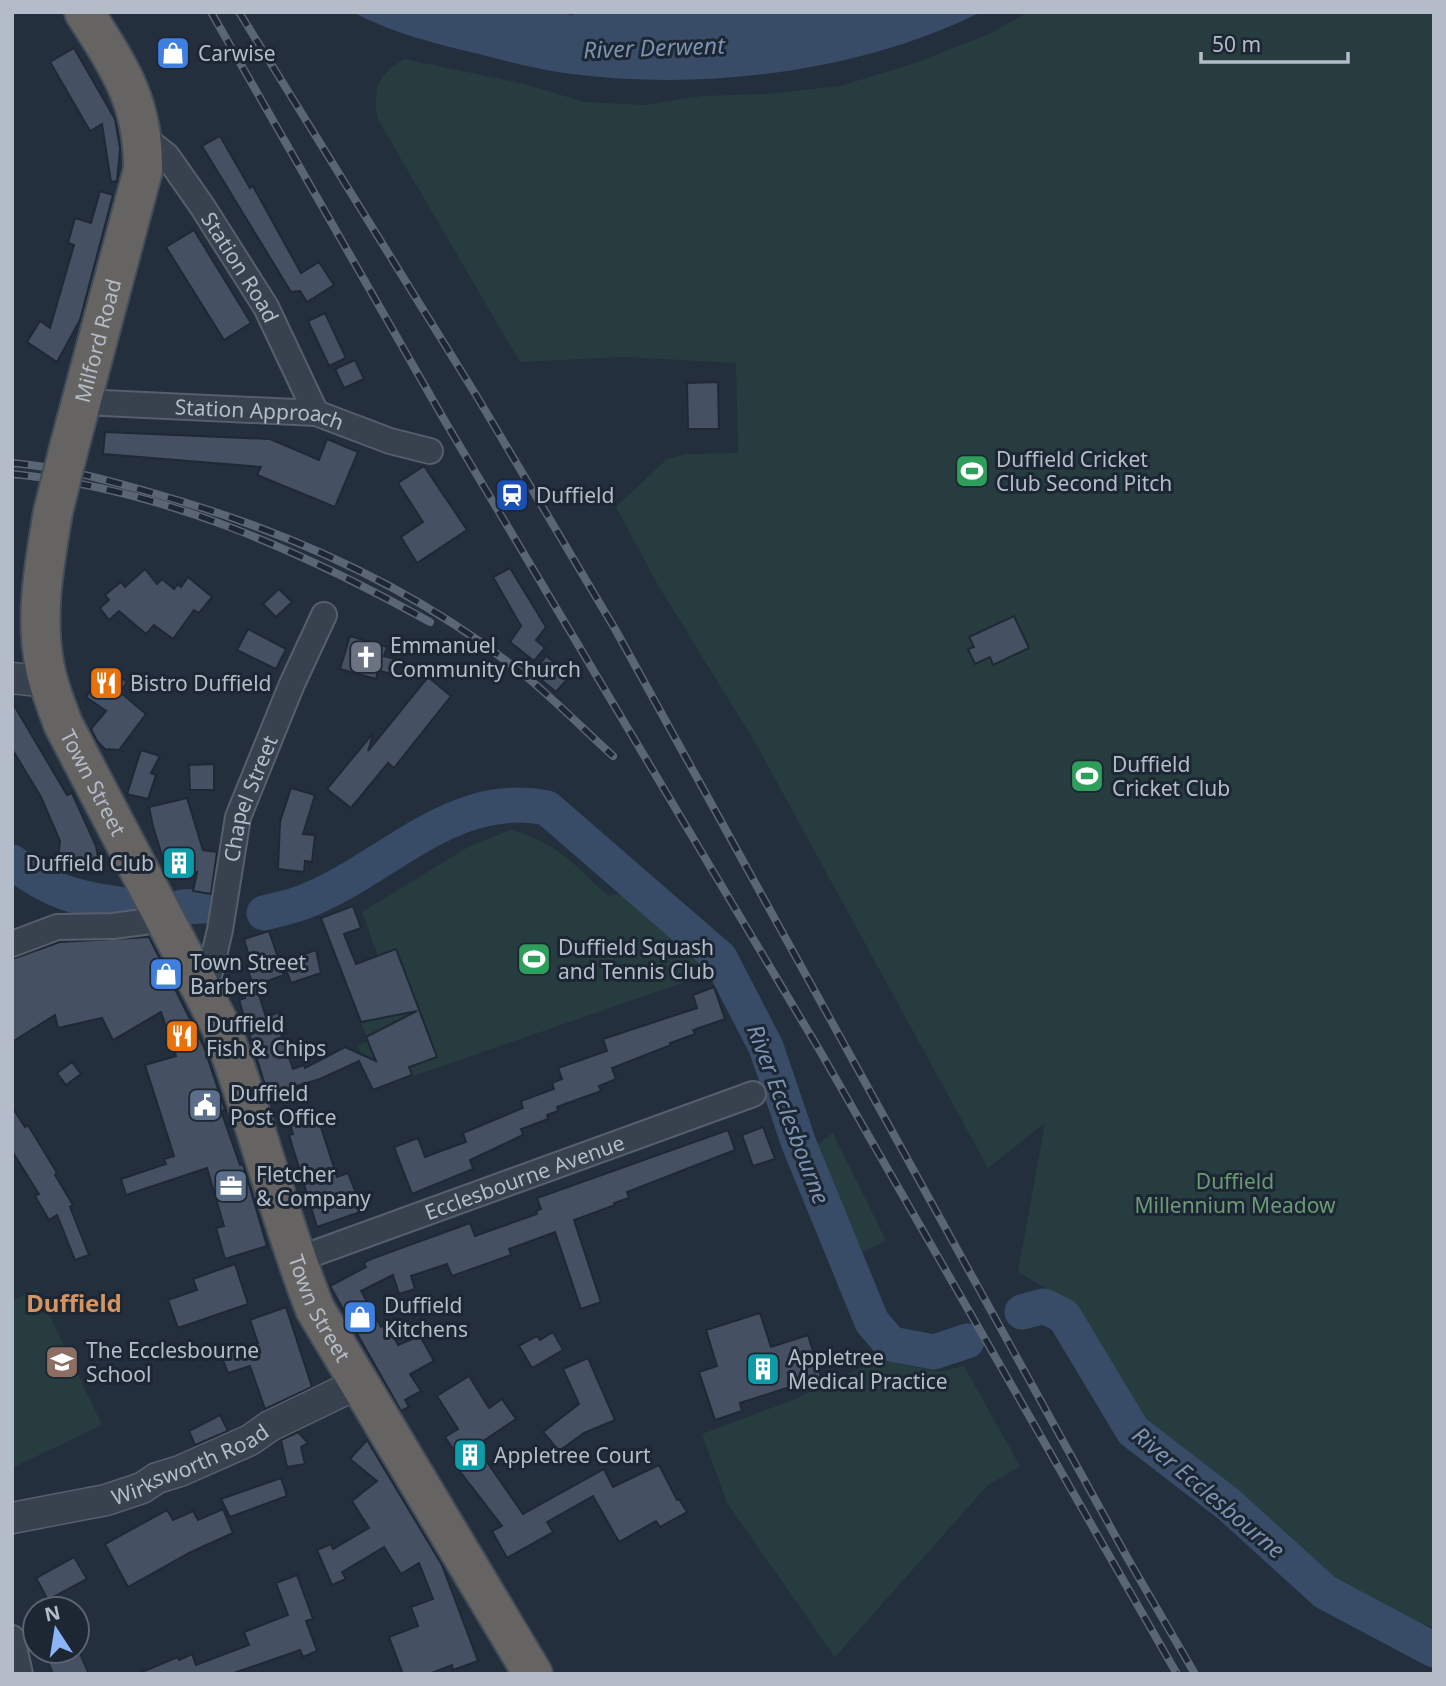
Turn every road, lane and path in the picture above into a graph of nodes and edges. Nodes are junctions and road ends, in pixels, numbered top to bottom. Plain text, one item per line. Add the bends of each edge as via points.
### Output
1 (84, 12) edge
2 (143, 137) junction
3 (82, 402) junction
4 (316, 413) junction
5 (430, 451) dead end
6 (324, 615) dead end
7 (30, 680) edge
8 (165, 917) junction
9 (12, 944) edge
10 (205, 993) junction
11 (752, 1094) dead end
12 (296, 1260) junction
13 (358, 1384) junction
14 (12, 1518) edge
15 (12, 1638) edge
16 (20, 1674) edge
17 (533, 1674) edge

1 - 2 highway, Milford Road via 127,81
2 - 3 highway, Milford Road via 139,192
2 - 4 street, Station Road via 167,156 266,307
3 - 4 street, Station Approach
3 - 7 highway, Milford Road, bridge via 53,512 41,609 43,661
4 - 5 street, Station Approach
6 - 10 street, Chapel Street via 238,817
7 - 8 highway, Town Street via 73,747
8 - 9 street via 113,926 57,927
8 - 10 highway, Town Street
10 - 12 highway, Town Street via 241,1079
11 - 12 street, Ecclesbourne Avenue
12 - 13 highway, Town Street via 315,1309
13 - 14 street, Wirksworth Road via 250,1440 142,1488 106,1500
13 - 17 highway, Town Street
15 - 16 street

